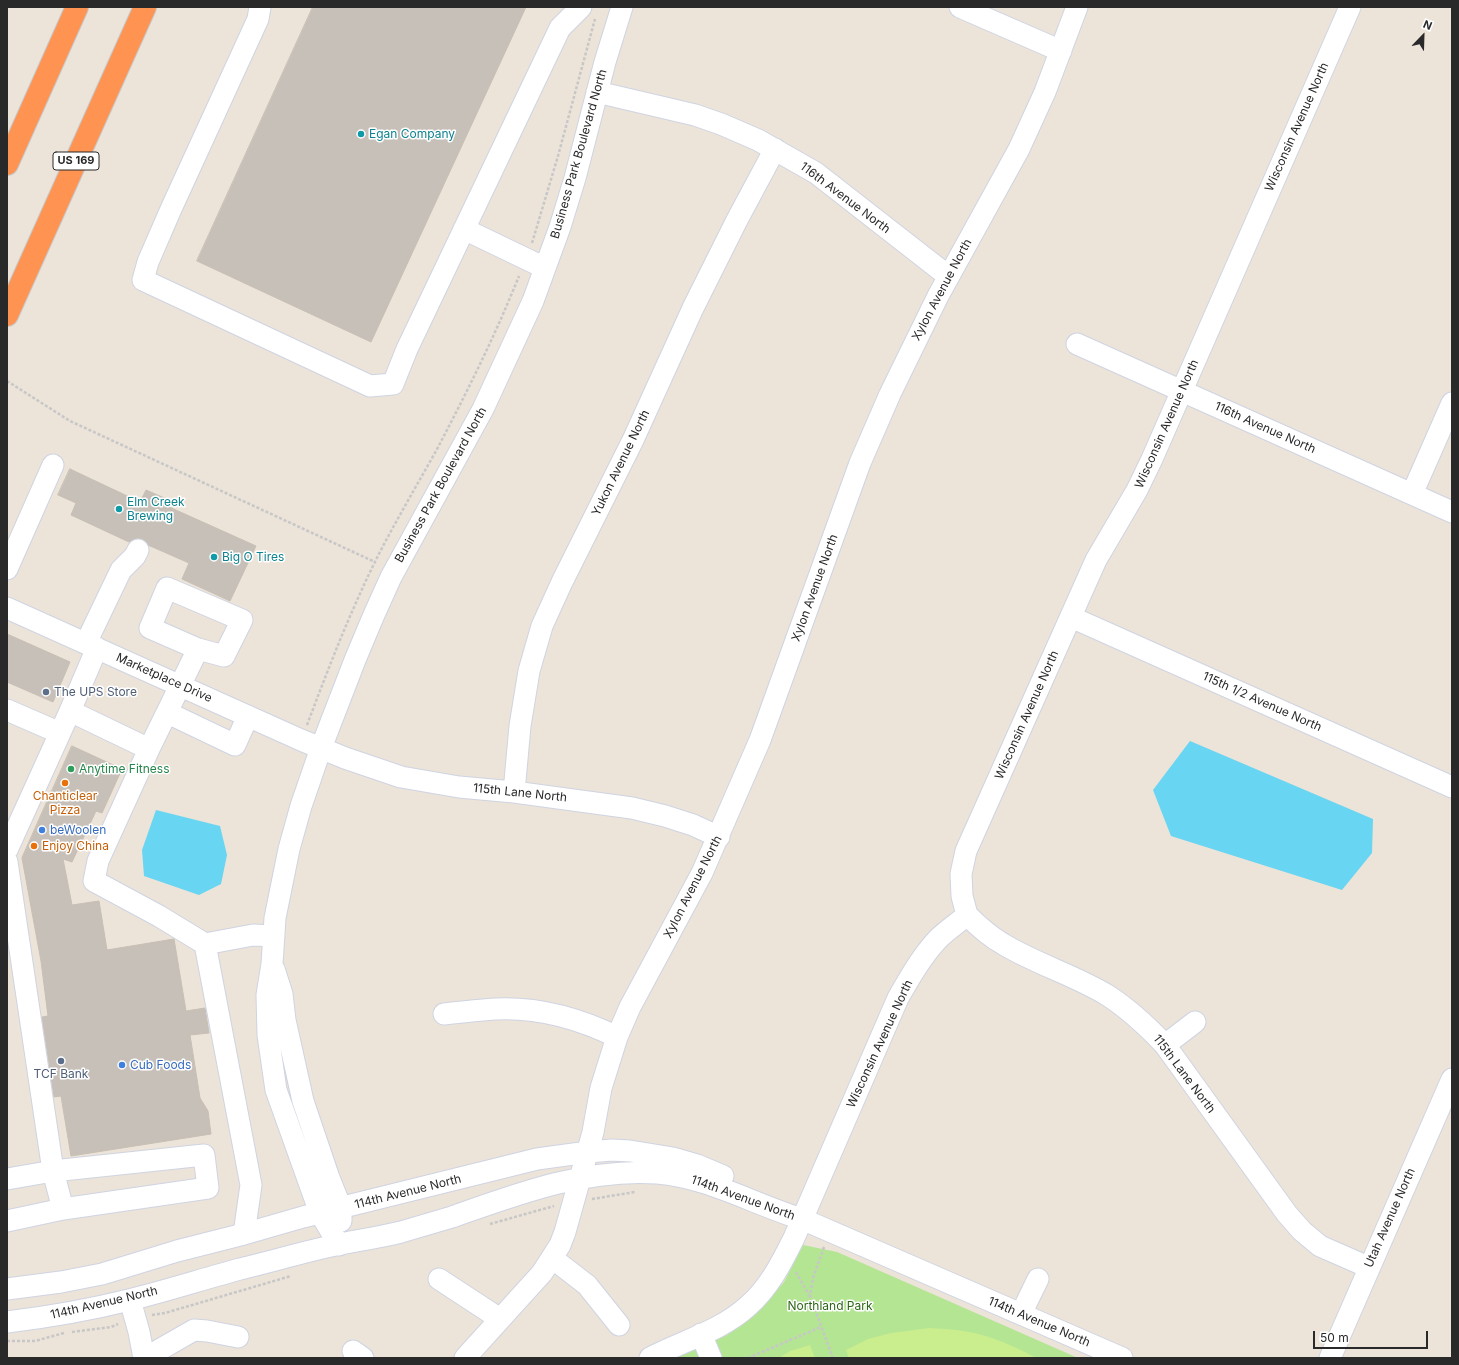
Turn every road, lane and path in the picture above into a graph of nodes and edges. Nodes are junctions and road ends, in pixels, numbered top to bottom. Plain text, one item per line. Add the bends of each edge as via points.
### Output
1 (77, 7) edge
2 (145, 7) edge
3 (260, 7) edge
4 (622, 7) edge
5 (960, 7) edge
6 (1077, 7) edge
7 (1350, 7) edge
8 (589, 11) edge
9 (1061, 50) junction
10 (597, 92) junction
11 (776, 149) junction
12 (7, 164) edge
13 (464, 229) junction
14 (526, 259) junction
15 (545, 268) junction
16 (948, 276) junction
17 (7, 315) edge
18 (1077, 344) dead end
19 (7, 381) edge
20 (1182, 390) junction
21 (1452, 403) edge
22 (53, 465) dead end
23 (1412, 494) junction
24 (1452, 512) edge
25 (138, 550) dead end
26 (375, 562) junction
27 (7, 569) edge
28 (7, 608) edge
29 (1071, 617) junction
30 (91, 646) junction
31 (198, 649) dead end
32 (180, 686) junction
33 (7, 710) edge
34 (70, 711) junction
35 (168, 713) junction
36 (248, 716) junction
37 (306, 727) dead end
38 (60, 732) junction
39 (321, 748) junction
40 (149, 749) junction
41 (1452, 787) edge
42 (514, 792) junction
43 (719, 837) junction
44 (8, 863) edge
45 (11, 914) edge
46 (967, 915) junction
47 (274, 936) junction
48 (205, 944) junction
49 (14, 956) edge
50 (272, 964) junction
51 (444, 1014) dead end
52 (1195, 1022) dead end
53 (617, 1037) junction
54 (1165, 1045) junction
55 (1452, 1079) edge
56 (588, 1152) junction
57 (53, 1171) junction
58 (580, 1178) junction
59 (7, 1179) edge
60 (638, 1191) dead end
61 (593, 1199) dead end
62 (341, 1208) junction
63 (63, 1210) junction
64 (320, 1213) junction
65 (802, 1219) junction
66 (7, 1221) edge
67 (244, 1234) junction
68 (339, 1244) junction
69 (824, 1246) dead end
70 (552, 1258) junction
71 (782, 1261) junction
72 (1368, 1268) junction
73 (439, 1279) dead end
74 (1038, 1279) dead end
75 (7, 1289) edge
76 (810, 1296) junction
77 (130, 1300) junction
78 (1022, 1314) junction
79 (500, 1319) junction
80 (7, 1322) edge
81 (619, 1325) dead end
82 (111, 1327) dead end
83 (821, 1327) junction
84 (701, 1334) junction
85 (238, 1337) dead end
86 (7, 1341) edge
87 (474, 1355) edge
88 (144, 1358) edge
89 (650, 1358) edge
90 (711, 1358) edge
91 (748, 1358) edge
92 (833, 1358) edge
93 (1122, 1358) edge
94 (1330, 1358) edge

1 - 12 highway
2 - 17 highway, US 169
3 - 13 street via 258,19 171,209 143,280 370,386 392,384
4 - 10 street, Business Park Boulevard North
5 - 9 street
6 - 9 street, Xylon Avenue North
7 - 20 street, Wisconsin Avenue North
8 - 13 street via 560,28
8 - 14 path via 558,156
9 - 16 street, Xylon Avenue North via 1019,149
10 - 11 street, 116th Avenue North via 695,115 744,133
10 - 15 street, Business Park Boulevard North via 575,178
11 - 16 street, 116th Avenue North via 816,173
11 - 42 street, Yukon Avenue North via 693,308 630,447 542,626 529,671 520,726
13 - 14 street
14 - 15 street
14 - 26 path via 478,368
15 - 39 street, Business Park Boulevard North via 522,327 486,402 391,577
16 - 43 street, Xylon Avenue North via 893,387 860,463 760,740
18 - 20 street, 116th Avenue North
19 - 26 path via 70,421
20 - 23 street, 116th Avenue North
20 - 29 street, Wisconsin Avenue North via 1137,490 1096,560
21 - 23 street
22 - 27 street
23 - 24 street, 116th Avenue North
25 - 30 street via 121,570
26 - 37 path via 330,662
28 - 30 street, Marketplace Drive
29 - 41 street, 115th 1/2 Avenue North
29 - 46 street, Wisconsin Avenue North via 966,851 961,874 962,896
30 - 32 street, Marketplace Drive
30 - 34 street
31 - 32 street
32 - 35 street
32 - 36 street, Marketplace Drive
33 - 38 street
34 - 38 street
34 - 40 street
35 - 36 street via 235,745
35 - 40 street
36 - 39 street, Marketplace Drive
38 - 44 street
39 - 42 street, 115th Lane North via 401,777 459,787
39 - 47 street, Business Park Boulevard North via 289,848 275,918
40 - 48 street via 98,862 94,881
42 - 43 street, 115th Lane North via 632,808 665,816
43 - 53 street, Xylon Avenue North via 630,1007
44 - 45 street
45 - 49 street
46 - 54 street, 115th Lane North via 1003,944 1087,984 1124,1007
46 - 65 street, Wisconsin Avenue North via 939,938 922,957 898,998
47 - 48 street via 253,935
47 - 50 street, Business Park Boulevard North
48 - 67 street via 251,1184
49 - 57 street
50 - 62 street, Business Park Boulevard North via 282,994 285,1020 303,1101
50 - 64 street, Business Park Boulevard North via 267,995 268,1034 276,1090
51 - 53 street via 497,1009 523,1010 590,1025
52 - 54 street
53 - 56 street, Xylon Avenue North via 601,1088
54 - 72 street, 115th Lane North via 1302,1231 1320,1246
55 - 72 street, Utah Avenue North
56 - 58 street, Xylon Avenue North
56 - 62 street, 114th Avenue North via 537,1159
56 - 65 street, 114th Avenue North via 612,1150 652,1154 697,1165 771,1197
57 - 59 street
57 - 63 street
57 - 63 street via 204,1155 208,1188
58 - 65 street, 114th Avenue North via 641,1172 675,1175 700,1181
58 - 68 street, 114th Avenue North via 380,1238
58 - 70 street, Xylon Avenue North via 565,1232
60 - 61 path
62 - 64 street, 114th Avenue North
62 - 68 street, Business Park Boulevard North
63 - 66 street
64 - 67 street, 114th Avenue North
64 - 68 street, Business Park Boulevard North
65 - 71 street, Wisconsin Avenue North
65 - 78 street, 114th Avenue North
67 - 75 street, 114th Avenue North via 102,1274
68 - 77 street, 114th Avenue North via 203,1278
69 - 76 path
70 - 79 street, Xylon Avenue North via 542,1273
70 - 81 street via 586,1285
71 - 76 path via 795,1270
71 - 84 street, Wisconsin Avenue North via 767,1285 748,1306 722,1324
72 - 94 street, Utah Avenue North
73 - 79 street
74 - 78 street
76 - 83 path
77 - 80 street, 114th Avenue North via 80,1311
77 - 88 street
78 - 93 street, 114th Avenue North
79 - 87 street, Xylon Avenue North
82 - 86 path via 66,1333 35,1341
83 - 91 path
83 - 92 path
84 - 89 street, Wisconsin Avenue North
84 - 90 street
85 - 88 street via 194,1330

